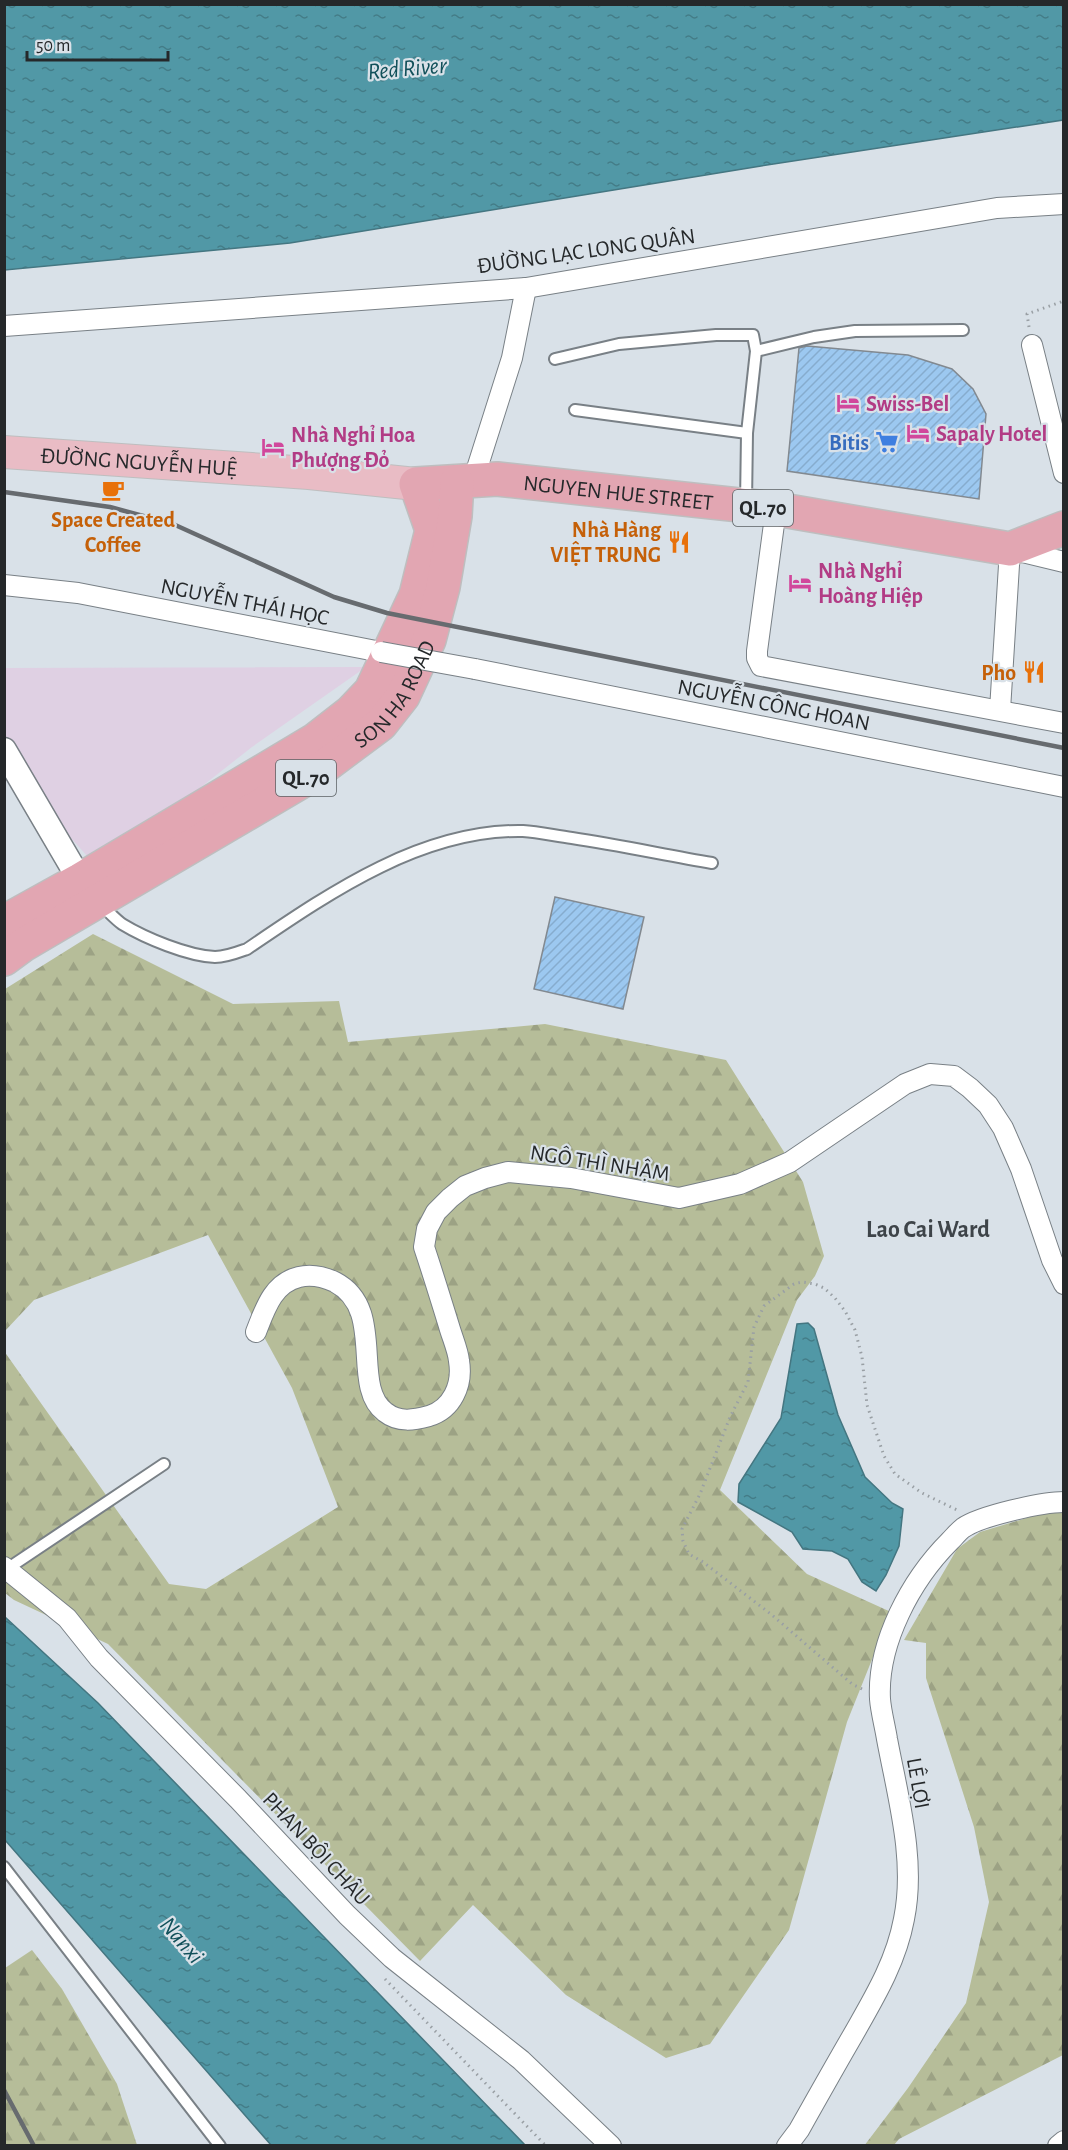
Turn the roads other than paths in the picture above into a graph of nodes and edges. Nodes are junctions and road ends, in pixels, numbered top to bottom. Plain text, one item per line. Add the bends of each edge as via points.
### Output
1 (1064, 204) edge
2 (526, 288) junction
3 (4, 326) edge
4 (963, 330) dead end
5 (1032, 345) road end
6 (756, 351) junction
7 (555, 359) dead end
8 (575, 410) dead end
9 (747, 433) junction
10 (4, 452) edge
11 (1064, 473) edge
12 (465, 481) junction
13 (416, 484) junction
14 (761, 508) junction
15 (1064, 528) edge
16 (1010, 549) junction
17 (1064, 562) edge
18 (4, 585) edge
19 (475, 669) joint
20 (1000, 710) junction
21 (1064, 723) edge
22 (4, 750) edge
23 (1064, 787) edge
24 (711, 863) dead end
25 (89, 891) junction
26 (4, 922) edge
27 (4, 959) edge
28 (1064, 1284) edge
29 (256, 1332) dead end
30 (164, 1464) dead end
31 (1064, 1502) edge
32 (6, 1568) edge
33 (4, 1867) edge
34 (1064, 2141) edge
35 (220, 2145) edge
36 (611, 2145) edge
37 (788, 2145) edge
38 (1058, 2145) edge

1 - 2 street, ĐƯỜNG LẠC LONG QUÂN via 998,208
2 - 3 street, ĐƯỜNG LẠC LONG QUÂN
2 - 12 street via 512,358
4 - 6 lane via 855,331
5 - 11 street
6 - 7 lane via 753,335 716,335 620,344
6 - 9 lane
8 - 9 lane
9 - 14 lane
10 - 13 main road, ĐƯỜNG NGUYỄN HUỆ
12 - 13 highway, NGUYEN HUE STREET / QL.70
12 - 14 highway, NGUYEN HUE STREET / QL.70 via 497,479
12 - 25 highway, SON HA ROAD / QL.70 via 429,640 403,696 381,724 314,774 172,856
13 - 25 highway, SON HA ROAD / QL.70 via 432,530 416,595 371,691 315,740
14 - 16 highway, NGUYEN HUE STREET / QL.70
14 - 20 street, NGUYỄN CÔNG HOAN via 757,658 761,666
15 - 16 highway
16 - 17 street
16 - 20 street
18 - 19 street, NGUYỄN THÁI HỌC, bridge via 78,593
19 - 23 street, NGUYỄN CÔNG HOAN
20 - 21 street, NGUYỄN CÔNG HOAN
22 - 25 street
24 - 25 lane via 524,831 482,834 398,859 336,892 246,949 216,957 164,944 122,924
25 - 26 highway, SON HA ROAD / QL.70
25 - 27 highway, SON HA ROAD / QL.70
28 - 29 street, NGÔ THÌ NHẬM via 1003,1128 988,1105 954,1076 930,1074 904,1084 790,1162 740,1184 679,1198 572,1178 508,1172 465,1186 436,1212 424,1247 459,1362 454,1396 447,1407 433,1414 400,1420 376,1403 362,1314 354,1298 332,1280 318,1276 290,1279 267,1303
30 - 32 lane
31 - 37 street, LÊ LỢI via 984,1519 963,1528 913,1587 890,1635 880,1699 906,1841 909,1883 904,1920 893,1960 874,1997
32 - 36 street, PHAN BỘI CHÂU via 67,1618 99,1658 392,1958 521,2060
33 - 35 lane
34 - 38 street

